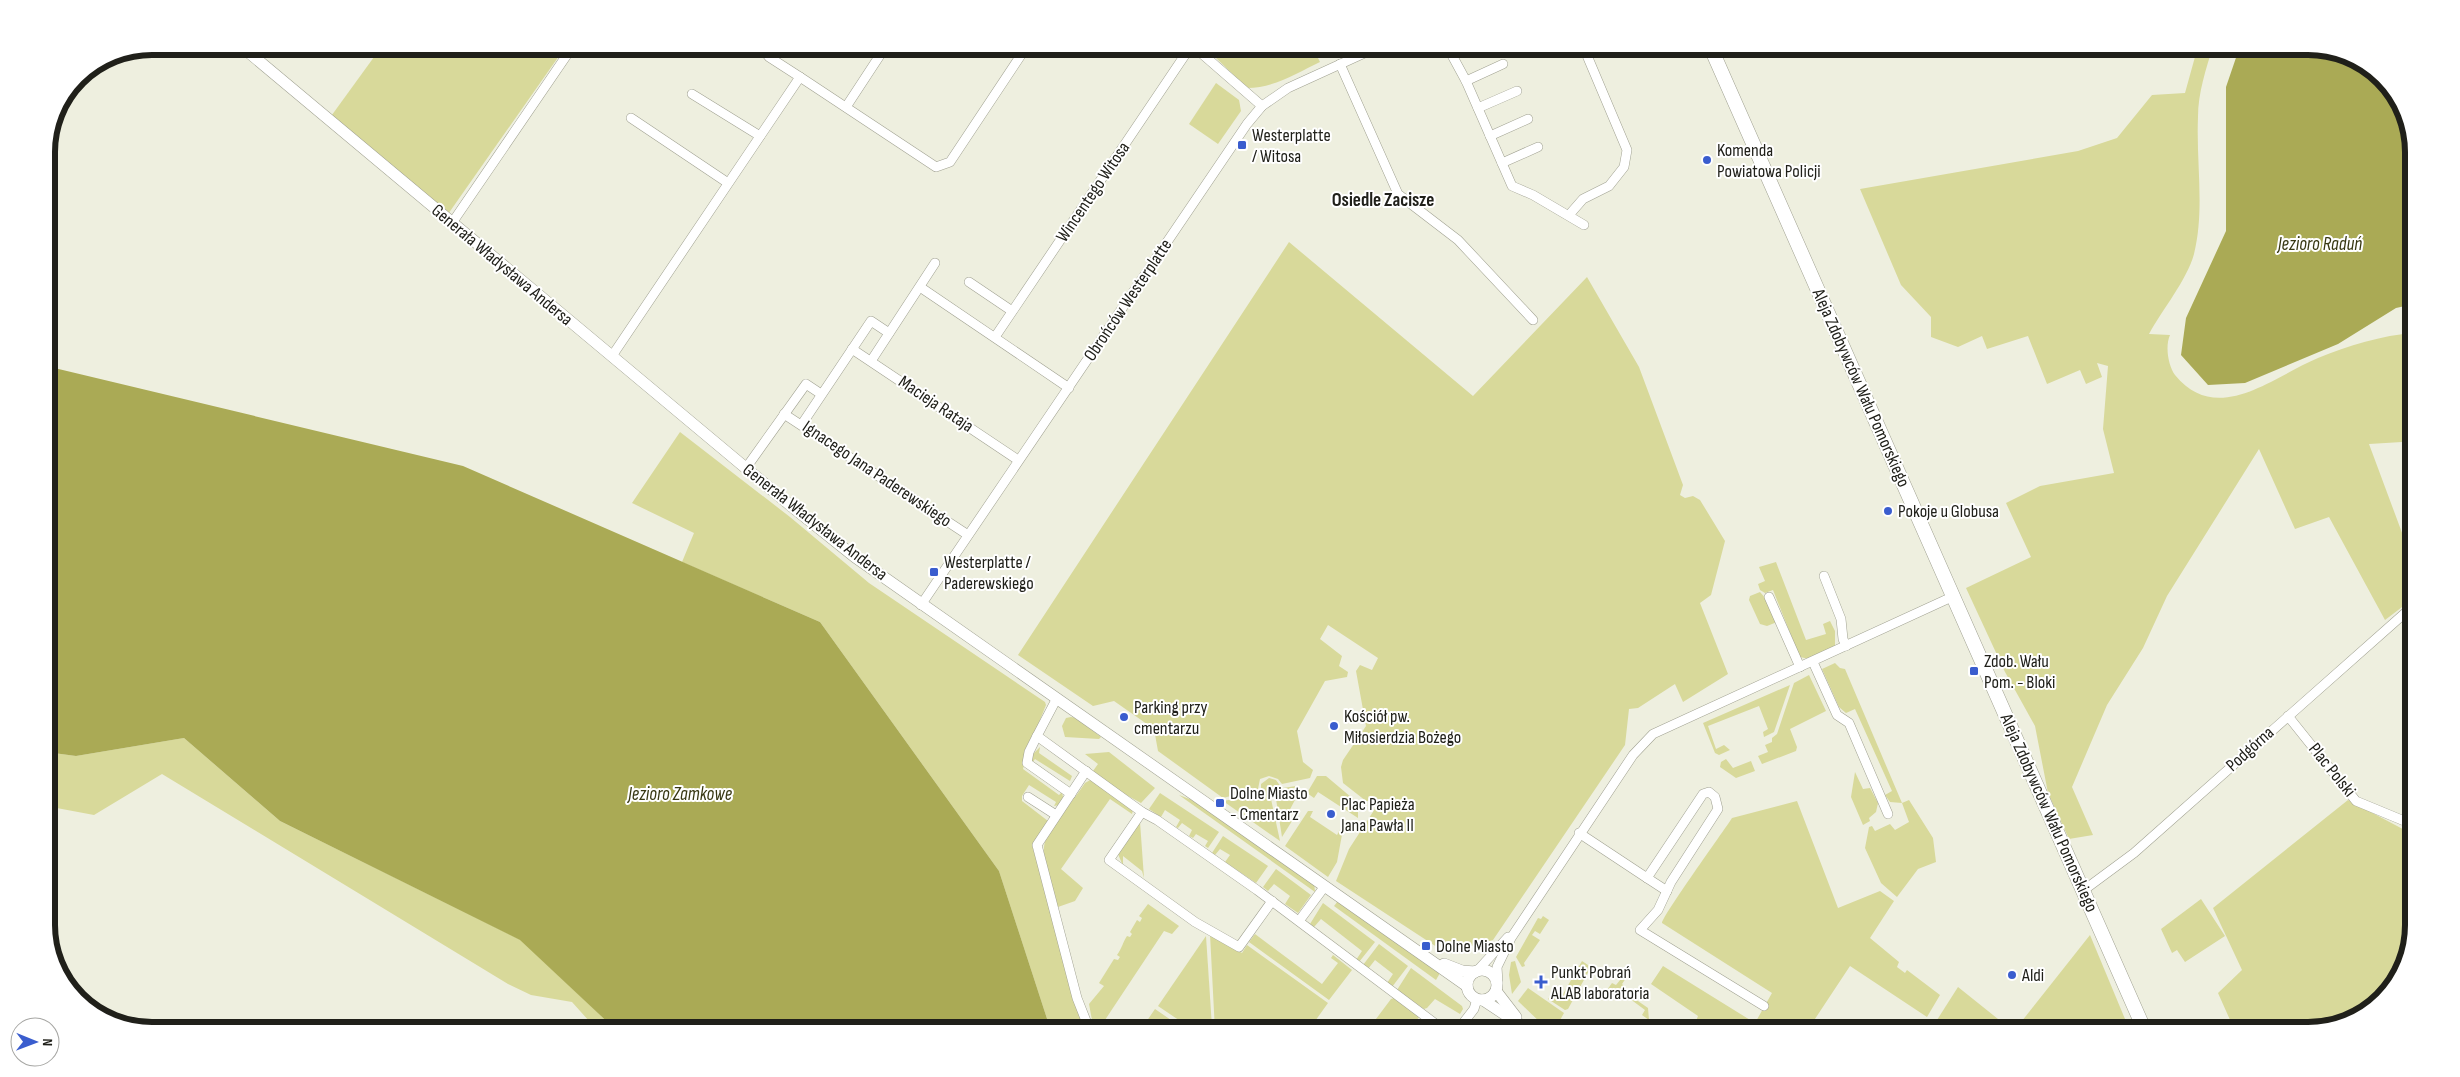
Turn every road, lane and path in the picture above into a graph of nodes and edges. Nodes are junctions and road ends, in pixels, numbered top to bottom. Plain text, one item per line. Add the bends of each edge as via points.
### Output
1 (252, 55) edge
2 (567, 55) edge
3 (767, 55) edge
4 (880, 55) edge
5 (1021, 55) edge
6 (1186, 55) edge
7 (1202, 55) edge
8 (1360, 55) edge
9 (1452, 55) edge
10 (1587, 55) edge
11 (1714, 55) edge
12 (1340, 64) junction
13 (1503, 64) dead end
14 (800, 77) junction
15 (1466, 81) junction
16 (1517, 91) dead end
17 (692, 94) dead end
18 (1262, 106) junction
19 (846, 107) junction
20 (1478, 108) junction
21 (631, 118) dead end
22 (1528, 119) dead end
23 (760, 136) junction
24 (1490, 136) junction
25 (1538, 147) dead end
26 (1502, 163) junction
27 (728, 184) junction
28 (1569, 215) junction
29 (452, 222) junction
30 (1584, 225) dead end
31 (936, 263) dead end
32 (970, 282) dead end
33 (920, 287) junction
34 (1012, 311) junction
35 (1533, 320) dead end
36 (889, 333) junction
37 (995, 337) junction
38 (852, 349) junction
39 (612, 356) junction
40 (871, 361) junction
41 (1069, 388) junction
42 (821, 394) junction
43 (784, 414) junction
44 (802, 424) junction
45 (1018, 460) junction
46 (746, 468) junction
47 (968, 535) junction
48 (1824, 576) dead end
49 (1954, 596) junction
50 (1769, 597) dead end
51 (921, 605) junction
52 (2405, 613) edge
53 (1846, 646) junction
54 (1813, 662) junction
55 (1800, 667) junction
56 (1057, 698) junction
57 (2288, 716) junction
58 (1037, 736) junction
59 (1086, 771) junction
60 (1070, 794) junction
61 (1028, 797) dead end
62 (1142, 812) junction
63 (1888, 814) dead end
64 (1056, 815) junction
65 (2405, 821) edge
66 (1579, 834) junction
67 (1648, 878) junction
68 (1325, 886) junction
69 (2084, 890) junction
70 (1667, 891) junction
71 (1272, 901) junction
72 (1524, 917) junction
73 (1298, 921) junction
74 (1421, 955) junction
75 (1476, 971) junction
76 (1467, 986) junction
77 (1497, 986) junction
78 (1480, 1000) junction
79 (1764, 1006) dead end
80 (1086, 1022) edge
81 (1433, 1022) edge
82 (1463, 1022) edge
83 (1515, 1022) edge
84 (1521, 1022) edge
85 (2141, 1022) edge

1 - 29 main road, Generała Władysława Andersa
2 - 29 street
3 - 14 street
4 - 19 street
5 - 19 street via 950,162 936,167
6 - 34 street, Wincentego Witosa
7 - 18 street, Wincentego Witosa
8 - 12 street, Obrońców Westerplatte
9 - 15 street
10 - 28 street via 1627,150 1627,160 1609,186 1583,199
11 - 49 main road, Aleja Zdobywców Wału Pomorskiego
12 - 18 street, Obrońców Westerplatte via 1288,88
12 - 35 street via 1398,194 1458,240
13 - 15 street
14 - 19 street
14 - 23 street
15 - 20 street
16 - 20 street
17 - 23 street
18 - 41 street, Obrońców Westerplatte
20 - 24 street
21 - 27 street
22 - 24 street
23 - 27 street
24 - 26 street
25 - 26 street
26 - 28 street via 1512,186
27 - 39 street
28 - 30 street
29 - 39 main road, Generała Władysława Andersa
31 - 33 street
32 - 34 street
33 - 36 street
33 - 37 street
34 - 37 street, Wincentego Witosa
36 - 38 street via 871,322
36 - 40 street
37 - 41 street
38 - 40 street, Macieja Rataja
38 - 42 street
39 - 46 main road, Generała Władysława Andersa
40 - 45 street, Macieja Rataja
41 - 45 street, Obrońców Westerplatte
42 - 43 street via 806,384
42 - 44 street
43 - 44 street, Ignacego Jana Paderewskiego
43 - 46 street
44 - 47 street, Ignacego Jana Paderewskiego
45 - 47 street, Obrońców Westerplatte
46 - 51 main road, Generała Władysława Andersa via 822,532
47 - 51 street, Obrońców Westerplatte
48 - 53 street via 1841,619
49 - 53 street
49 - 69 main road, Aleja Zdobywców Wału Pomorskiego
50 - 55 street
51 - 56 main road, Generała Władysława Andersa
52 - 57 street, Podgórna
53 - 54 street
54 - 55 street
54 - 63 street via 1837,714 1849,723
55 - 66 street via 1654,734 1632,755
56 - 58 street
56 - 68 main road, Generała Władysława Andersa
57 - 65 street, Plac Polski via 2356,801
57 - 69 street, Podgórna via 2134,853
58 - 59 street
58 - 60 street via 1027,763
59 - 60 street
59 - 62 street
60 - 64 street
61 - 64 street
62 - 71 street
62 - 71 street via 1109,860 1194,922 1239,947
64 - 80 street via 1037,845 1077,998
66 - 67 street
66 - 72 street
67 - 70 street
67 - 70 street via 1703,794 1710,792 1718,809
68 - 73 street
68 - 74 main road, Generała Władysława Andersa
69 - 85 main road, Aleja Zdobywców Wału Pomorskiego
70 - 79 street via 1658,910 1640,930
71 - 73 street
72 - 75 street
72 - 77 street via 1500,960
73 - 81 street
74 - 75 main road, Generała Władysława Andersa via 1452,968
74 - 76 main road, Generała Władysława Andersa
75 - 76 main road via 1470,976
75 - 77 main road via 1490,972
76 - 78 main road via 1469,993
77 - 78 main road via 1492,997
77 - 84 main road via 1501,1000
78 - 82 street
78 - 83 main road

